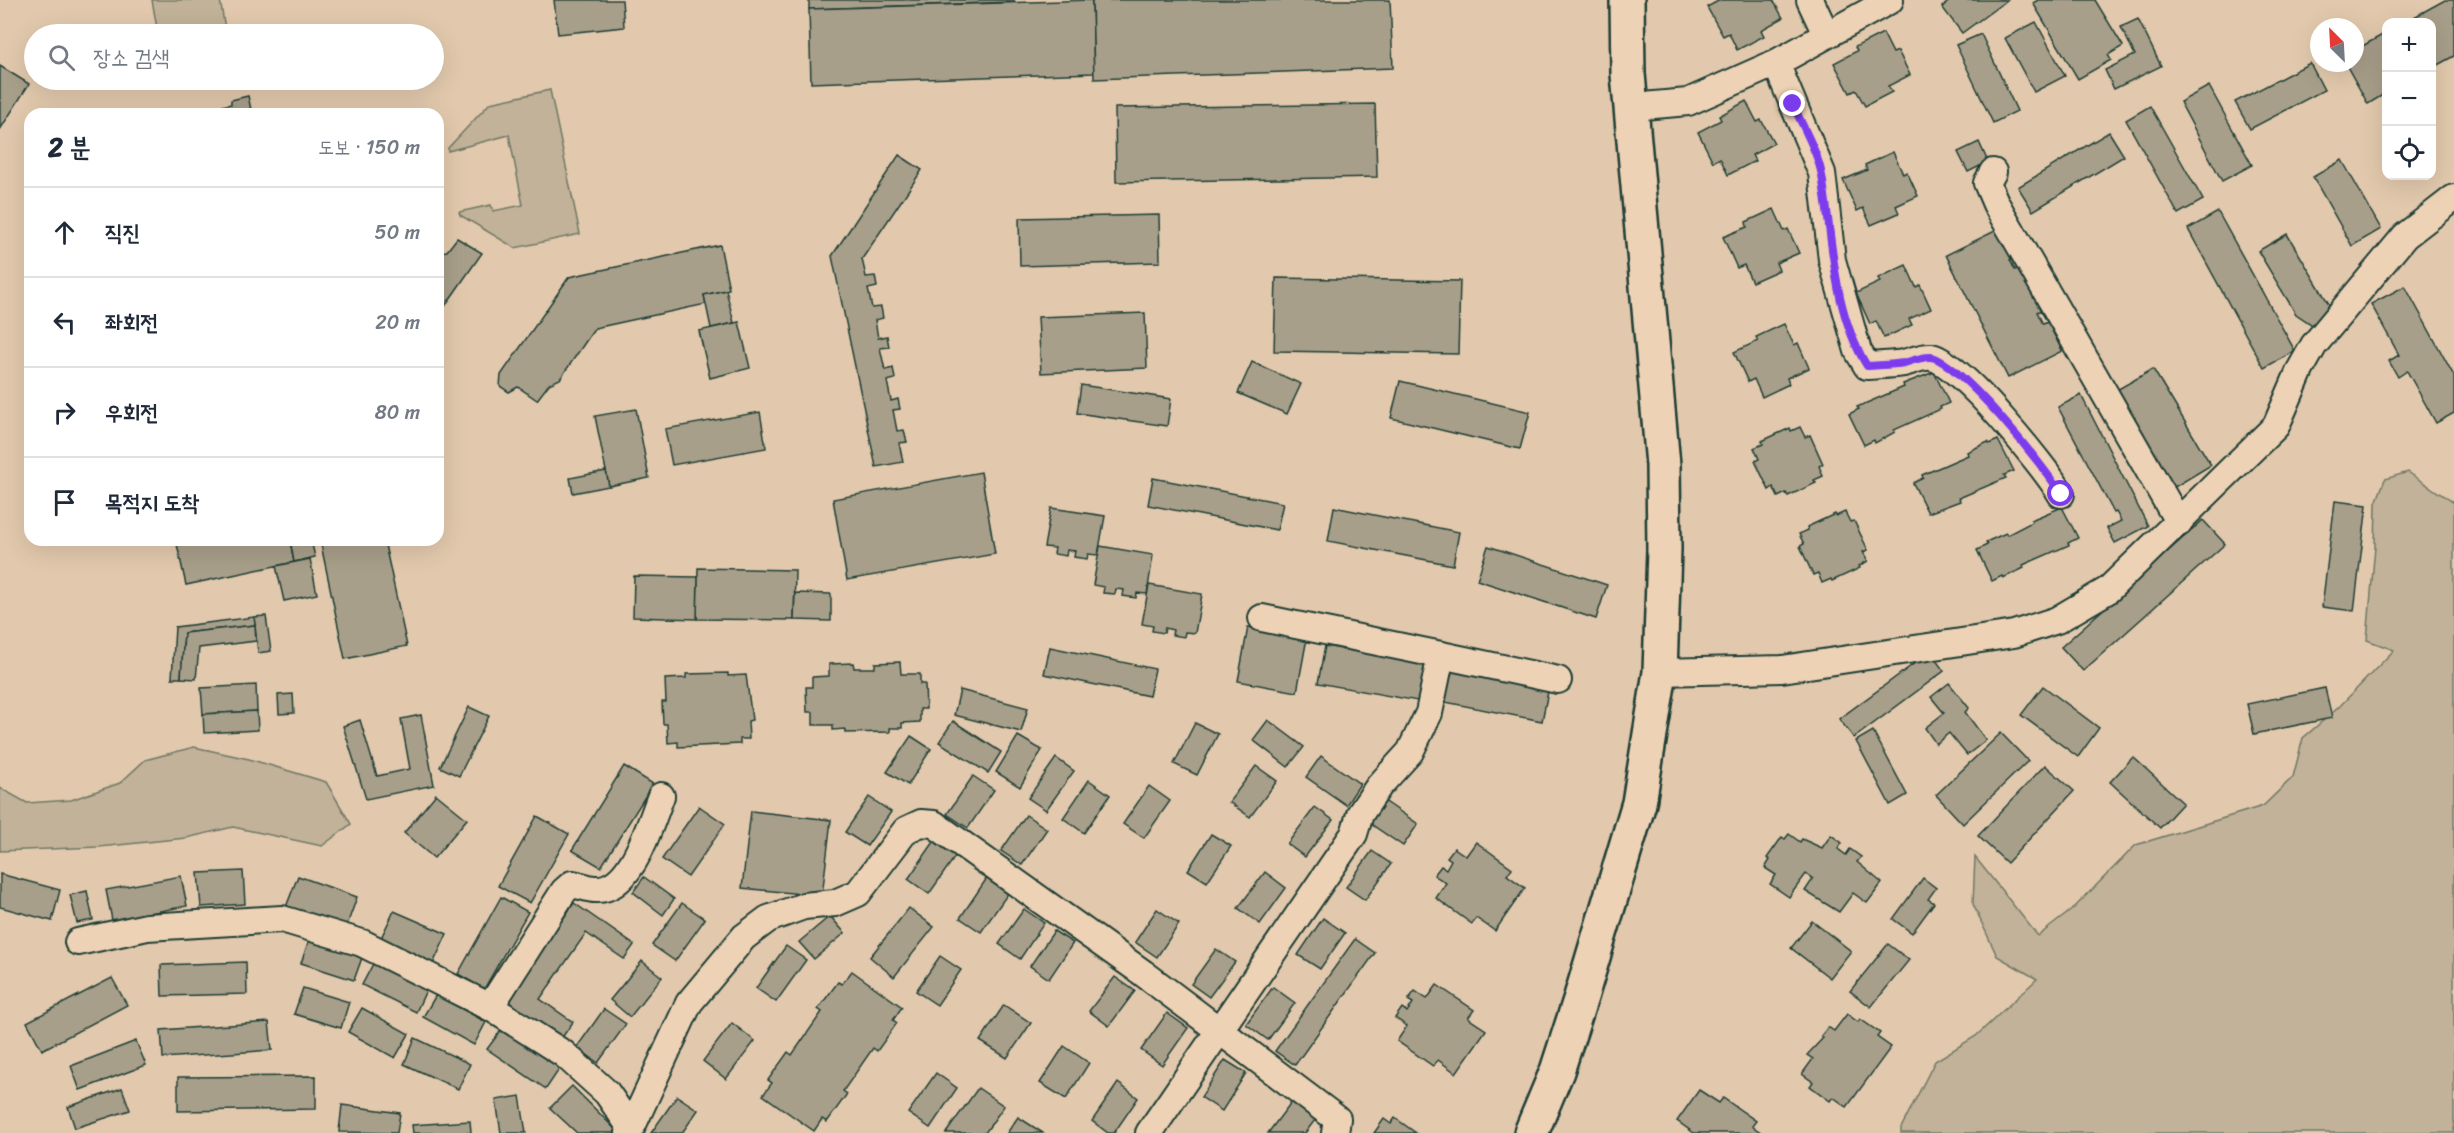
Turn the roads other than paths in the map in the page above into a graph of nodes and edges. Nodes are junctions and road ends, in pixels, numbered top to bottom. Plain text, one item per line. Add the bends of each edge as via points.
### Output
1 (1627, 0) edge
2 (1810, 0) edge
3 (1890, 0) edge
4 (1826, 34) junction
5 (1776, 63) junction
6 (1632, 107) junction
7 (1993, 172) dead end
8 (2454, 198) edge
9 (2061, 494) dead end
10 (2179, 523) junction
11 (1262, 618) dead end
12 (1441, 655) junction
13 (1660, 672) junction
14 (1558, 680) dead end
15 (661, 796) dead end
16 (78, 942) dead end
17 (490, 1007) junction
18 (1218, 1032) junction
19 (630, 1130) edge
20 (1149, 1133) edge
21 (1335, 1133) edge
22 (1532, 1133) edge

1 - 6 main road
2 - 4 street
3 - 4 street
4 - 5 street
5 - 6 street via 1688,102
5 - 9 street via 1822,173 1832,260 1858,351 1867,366 1930,356 1943,361 2046,468
6 - 13 main road via 1663,465
7 - 10 street via 1988,183 1996,204
8 - 10 street via 2405,236 2314,345 2276,426
10 - 13 street via 2108,590 2057,620 2014,634 1782,669
11 - 12 street
12 - 14 street
12 - 18 street via 1429,712 1410,752 1379,786 1360,814 1354,834
13 - 22 main road via 1639,803 1581,997
15 - 17 street via 629,872 614,885 596,890 572,884 564,891
16 - 17 street via 147,927 282,919 362,943
17 - 19 street via 564,1054 607,1093
18 - 19 street via 976,853 934,824 921,823 906,830 858,893 835,903 804,906 768,919 744,937 689,1003
18 - 20 street
18 - 21 street via 1337,1119

